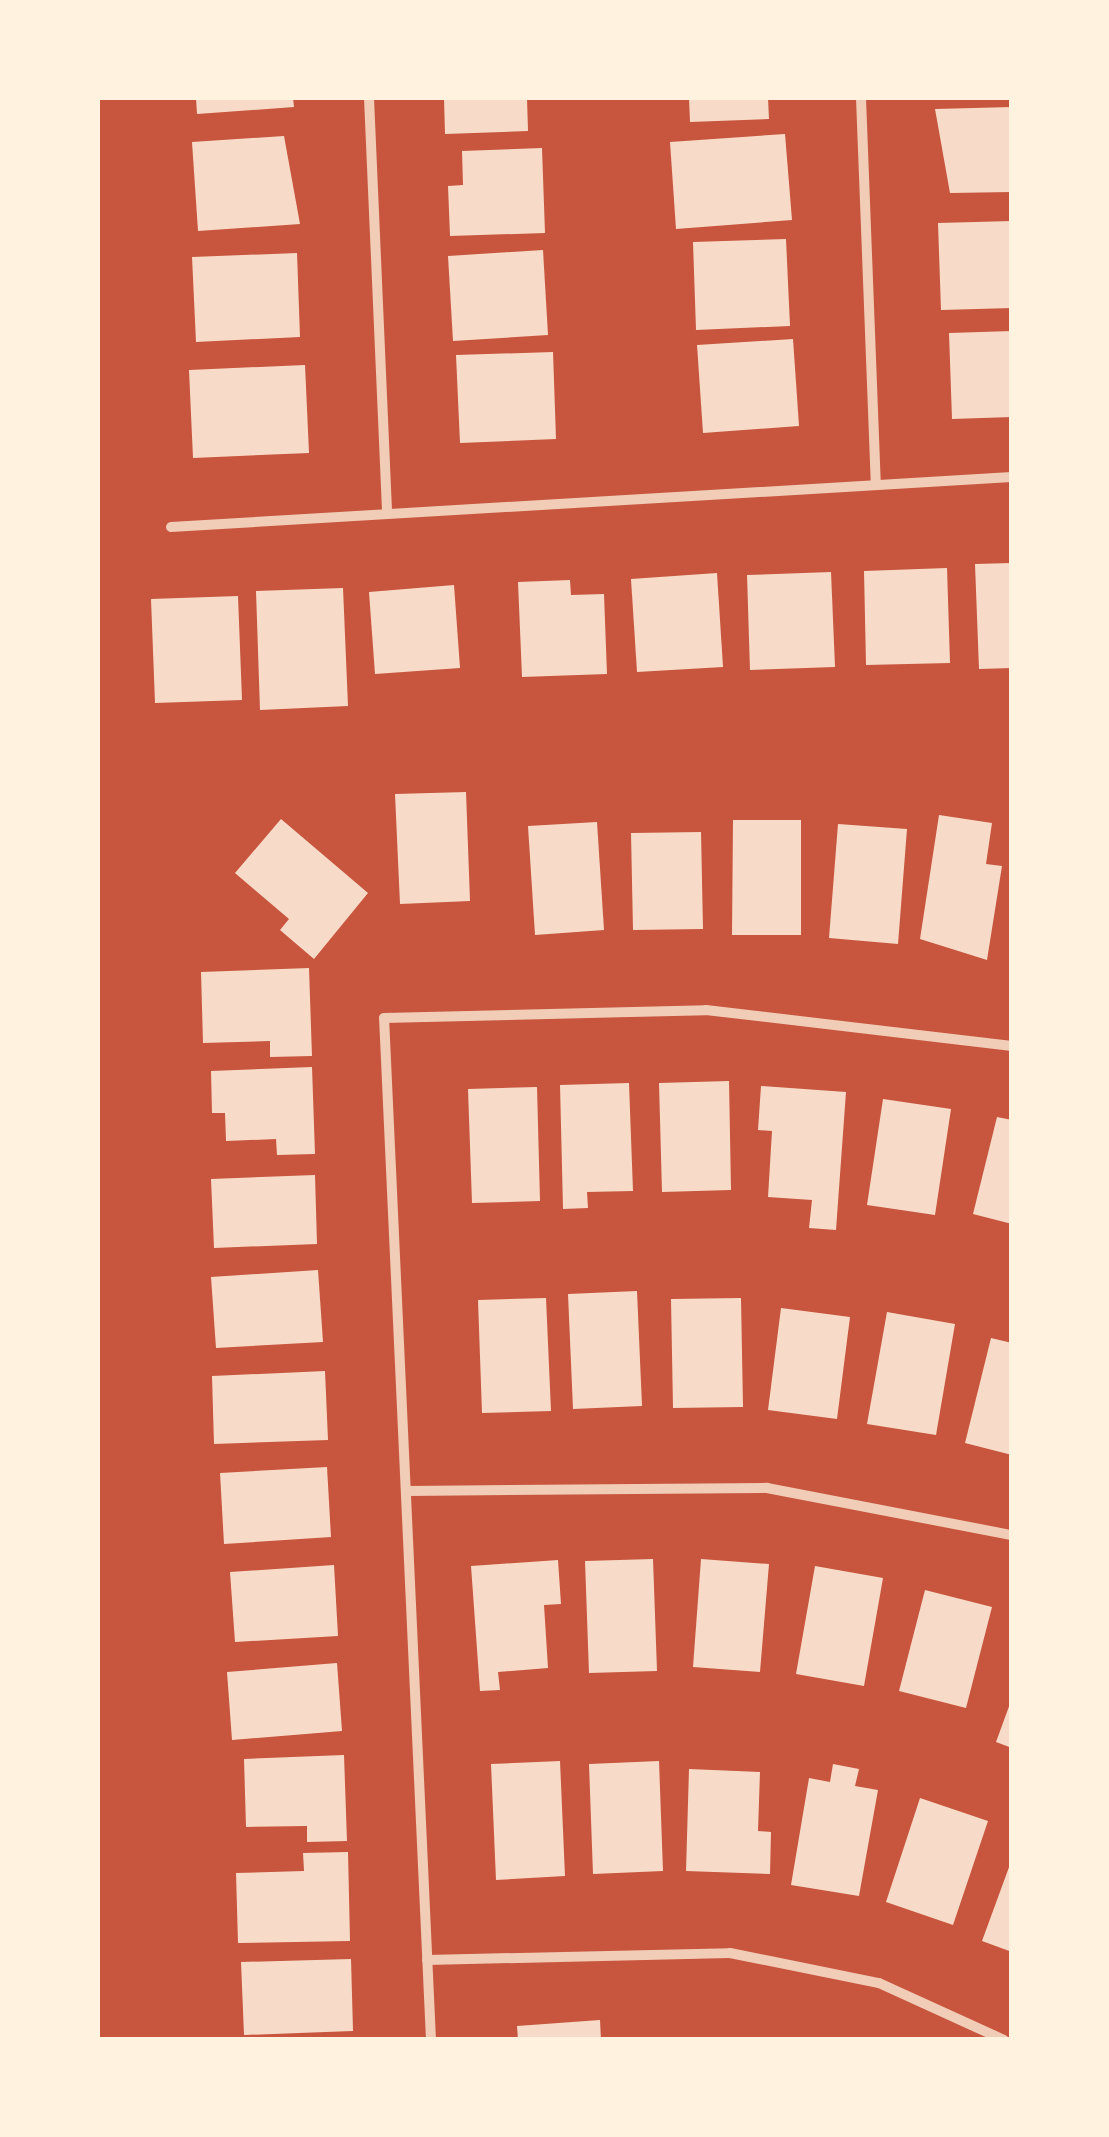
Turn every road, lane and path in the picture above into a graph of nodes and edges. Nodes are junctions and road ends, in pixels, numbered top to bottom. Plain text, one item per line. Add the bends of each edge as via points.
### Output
1 (369, 98) edge
2 (860, 98) edge
3 (1012, 477) edge
4 (876, 485) junction
5 (387, 514) junction
6 (171, 527) dead end
7 (1012, 1046) edge
8 (407, 1491) junction
9 (1012, 1535) edge
10 (427, 1960) junction
11 (431, 2040) edge
12 (1004, 2040) edge

1 - 5 street
2 - 4 street
3 - 4 street
4 - 5 street
5 - 6 street
7 - 8 street via 706,1010 384,1018
8 - 9 street via 767,1488
8 - 10 street
10 - 11 street
10 - 12 street via 730,1953 879,1983

